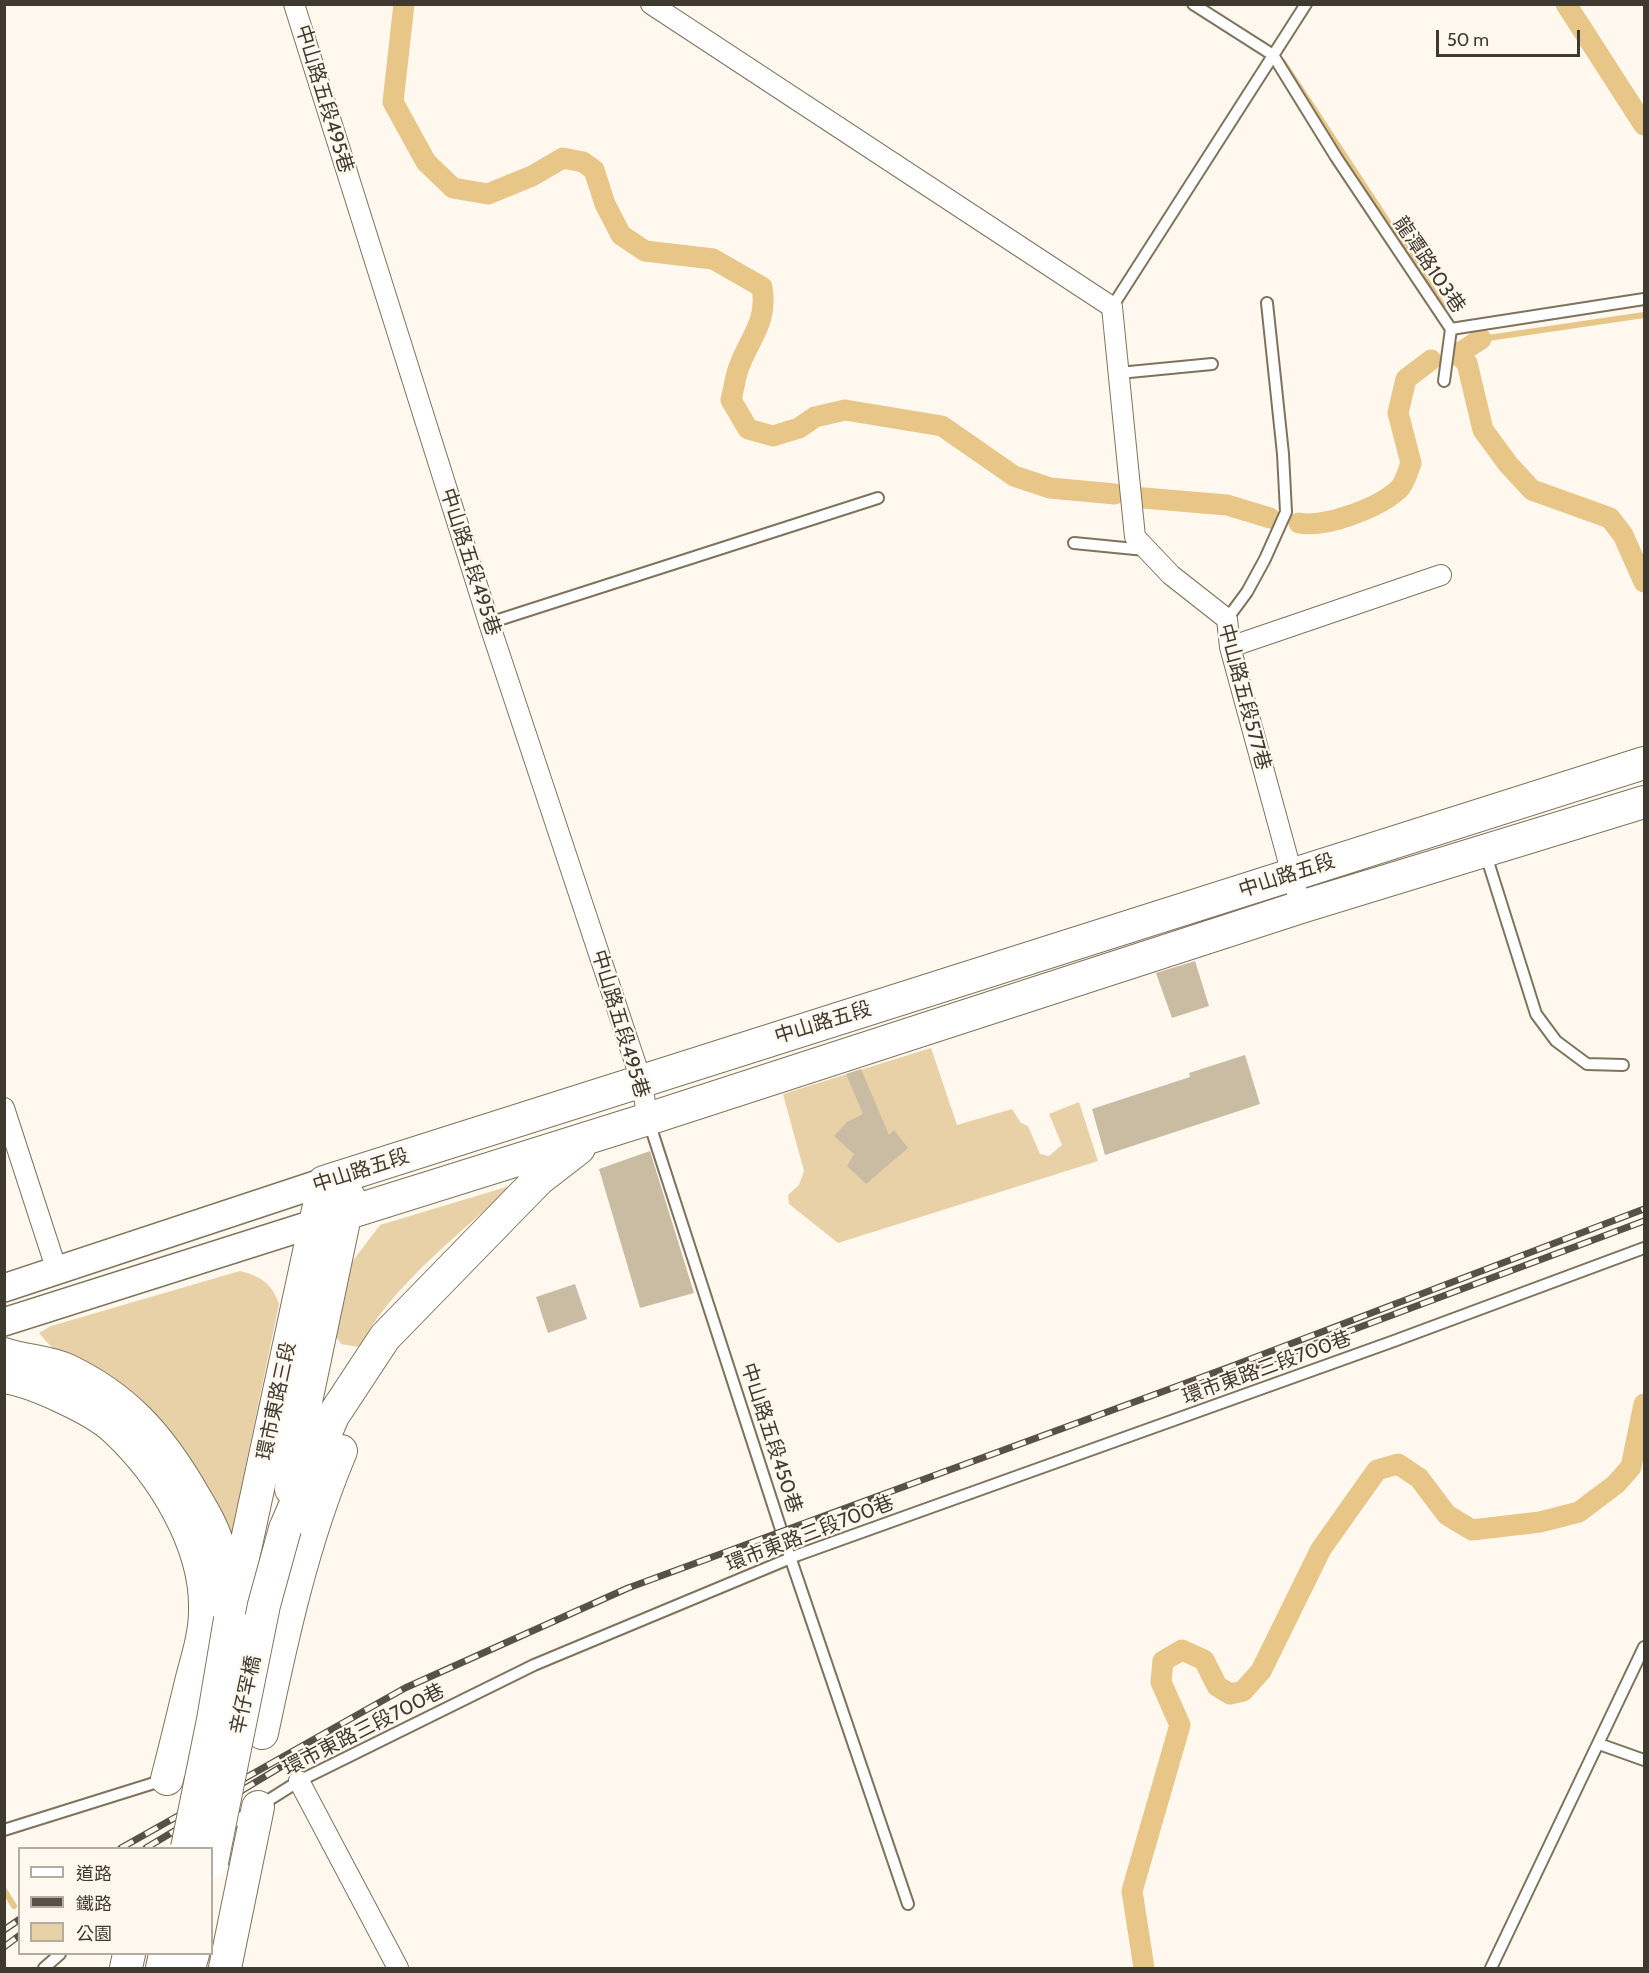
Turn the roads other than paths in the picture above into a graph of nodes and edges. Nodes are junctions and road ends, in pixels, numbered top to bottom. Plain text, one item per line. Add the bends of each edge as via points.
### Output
1 (294, 4) edge
2 (651, 4) edge
3 (1193, 4) edge
4 (1306, 4) edge
5 (1273, 55) junction
6 (1644, 299) edge
7 (1267, 303) dead end
8 (1112, 307) junction
9 (1451, 329) junction
10 (1212, 364) dead end
11 (1119, 373) junction
12 (1444, 381) dead end
13 (878, 498) dead end
14 (1074, 543) dead end
15 (1146, 550) junction
16 (1441, 575) dead end
17 (1227, 619) junction
18 (489, 623) junction
19 (1230, 647) junction
20 (1644, 763) edge
21 (1644, 802) edge
22 (1485, 852) junction
23 (1293, 875) junction
24 (1301, 907) junction
25 (1623, 1065) dead end
26 (641, 1080) junction
27 (4, 1108) edge
28 (648, 1119) junction
29 (596, 1135) junction
30 (354, 1173) junction
31 (324, 1182) junction
32 (345, 1215) junction
33 (316, 1223) junction
34 (1644, 1248) edge
35 (57, 1271) junction
36 (4, 1288) edge
37 (433, 1289) junction
38 (4, 1322) edge
39 (4, 1354) edge
40 (4, 1377) edge
41 (285, 1529) junction
42 (790, 1559) junction
43 (231, 1619) junction
44 (1644, 1647) edge
45 (262, 1733) joint
46 (1599, 1744) junction
47 (1644, 1760) edge
48 (167, 1779) junction
49 (299, 1781) junction
50 (258, 1807) junction
51 (4, 1830) edge
52 (187, 1847) edge
53 (195, 1847) edge
54 (213, 1857) edge
55 (908, 1904) dead end
56 (58, 1955) edge
57 (44, 1968) edge
58 (225, 1968) edge
59 (398, 1968) edge
60 (1491, 1968) edge

1 - 18 street, 中山路五段495巷
2 - 8 street
3 - 5 lane, 龍潭路103巷
4 - 5 lane
5 - 8 lane
5 - 9 lane, 龍潭路103巷
6 - 9 lane, 龍潭路103巷
7 - 17 lane via 1284,454 1286,512 1247,592
8 - 11 street, 中山路五段577巷
9 - 12 lane
10 - 11 lane
11 - 15 street, 中山路五段577巷 via 1135,537
13 - 18 lane
14 - 15 lane
15 - 17 street, 中山路五段577巷
16 - 19 street
17 - 19 street, 中山路五段577巷
18 - 26 street, 中山路五段495巷
19 - 23 street, 中山路五段577巷
20 - 23 main road, 中山路五段
21 - 22 main road, 中山路五段
22 - 24 main road, 中山路五段
22 - 25 lane via 1536,1014 1556,1041 1587,1064
23 - 24 street, 中山路五段577巷
23 - 26 main road, 中山路五段
24 - 28 main road, 中山路五段
26 - 28 street, 中山路五段495巷
26 - 30 main road, 中山路五段
27 - 35 street
28 - 29 main road, 中山路五段
28 - 42 lane, 中山路五段450巷
29 - 32 main road, 中山路五段
29 - 37 main road via 539,1179
30 - 31 main road, 中山路五段
30 - 32 main road, 環市東路三段
31 - 33 main road, 環市東路三段
31 - 35 street, 中山路五段
32 - 33 main road, 中山路五段
32 - 41 main road, 環市東路三段 via 296,1449
33 - 38 street, 中山路五段
33 - 43 main road, 環市東路三段
34 - 42 lane, 環市東路三段700巷
35 - 36 street, 中山路五段
37 - 41 main road via 385,1338 333,1416
37 - 45 main road via 366,1392 329,1479 298,1577
39 - 43 main road via 64,1369 101,1388 155,1435 204,1512 218,1543
40 - 48 main road via 69,1401 113,1427 147,1463 175,1505 192,1542 204,1581 206,1612
41 - 54 main road, 辛仔罕橋, bridge via 264,1605
42 - 49 lane, 環市東路三段700巷 via 534,1665
42 - 55 lane, 中山路五段450巷
43 - 52 main road, 辛仔罕橋, bridge
44 - 46 lane
45 - 48 lane
46 - 47 lane
46 - 60 lane
48 - 51 lane
49 - 50 lane, 環市東路三段700巷
49 - 59 street
50 - 53 lane, 環市東路三段700巷
50 - 58 main road
56 - 57 lane

